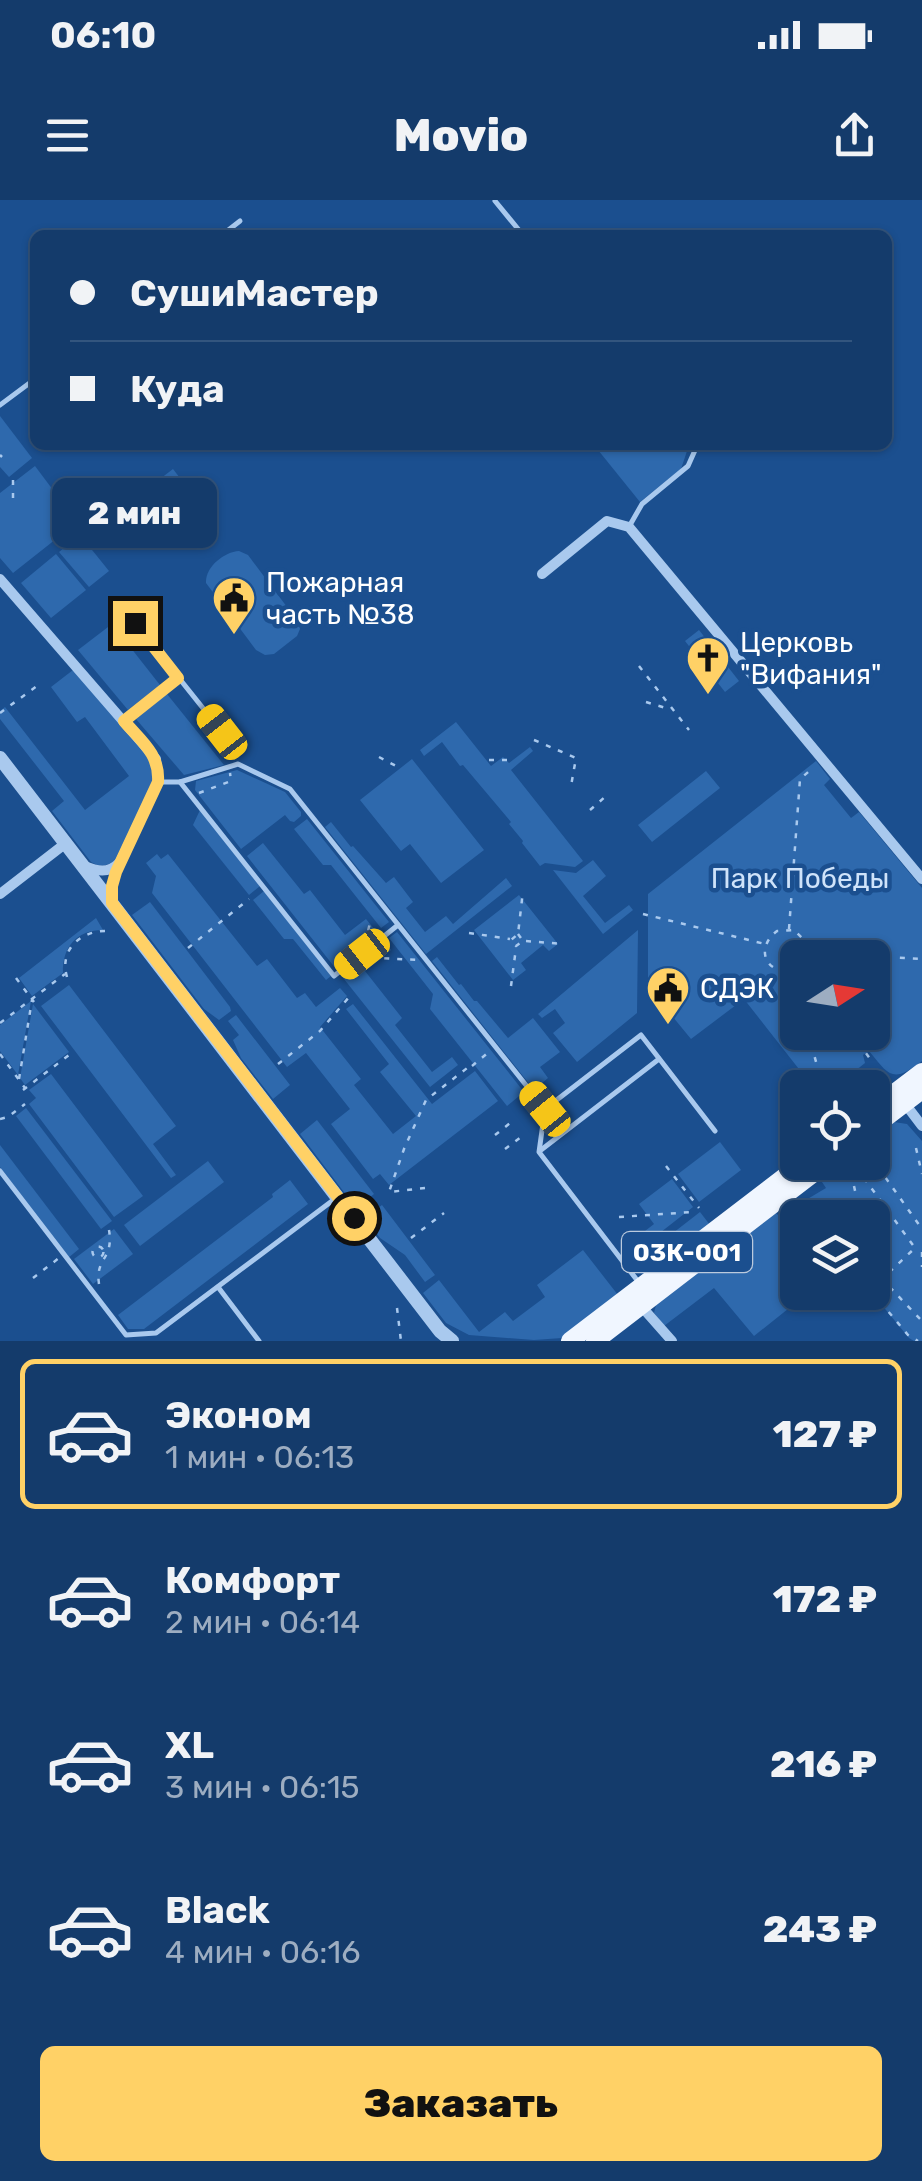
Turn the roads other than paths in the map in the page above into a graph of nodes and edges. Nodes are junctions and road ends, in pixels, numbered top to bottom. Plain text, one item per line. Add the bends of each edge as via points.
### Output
1 (495, 201) edge
2 (240, 221) dead end
3 (228, 230) edge
4 (518, 230) edge
5 (30, 383) edge
6 (0, 405) edge
7 (695, 450) edge
8 (629, 527) junction
9 (542, 574) dead end
10 (0, 579) edge
11 (135, 623) dead end
12 (178, 678) junction
13 (124, 721) junction
14 (222, 732) dead end
15 (0, 758) edge
16 (158, 782) junction
17 (180, 782) junction
18 (66, 843) junction
19 (120, 862) junction
20 (84, 866) junction
21 (922, 879) edge
22 (0, 894) edge
23 (112, 903) junction
24 (398, 925) junction
25 (660, 1059) junction
26 (922, 1072) edge
27 (922, 1090) edge
28 (900, 1098) junction
29 (890, 1102) edge
30 (545, 1109) junction
31 (890, 1109) edge
32 (922, 1126) edge
33 (715, 1131) dead end
34 (539, 1152) junction
35 (0, 1171) edge
36 (780, 1180) edge
37 (805, 1180) edge
38 (337, 1196) junction
39 (218, 1286) junction
40 (642, 1286) junction
41 (641, 1306) junction
42 (446, 1336) edge
43 (260, 1341) edge
44 (467, 1341) edge
45 (570, 1341) edge
46 (595, 1341) edge
47 (672, 1341) edge

1 - 4 lane
2 - 3 lane
5 - 6 lane
7 - 8 lane via 688,466 642,504
8 - 9 street via 606,521
8 - 21 street
10 - 13 street
11 - 12 lane
12 - 13 lane
12 - 14 lane
13 - 16 street via 156,759
15 - 18 street
16 - 17 lane
16 - 19 street
17 - 24 lane via 238,764 290,788
17 - 24 lane via 334,976
18 - 20 street
18 - 22 street
19 - 20 street via 103,871
19 - 23 street
20 - 23 street
23 - 38 street
24 - 30 lane
25 - 30 lane via 641,1035
25 - 33 lane
25 - 34 lane
26 - 28 main road
27 - 28 main road
28 - 29 main road
28 - 31 main road
28 - 32 street
30 - 34 lane
34 - 40 lane
35 - 39 lane via 126,1335 156,1333
36 - 40 main road, 03К-001
37 - 41 main road, 03К-001
38 - 39 lane
38 - 42 street
39 - 43 lane
40 - 45 main road, 03К-001
41 - 46 main road, 03К-001
41 - 47 street
42 - 44 street

